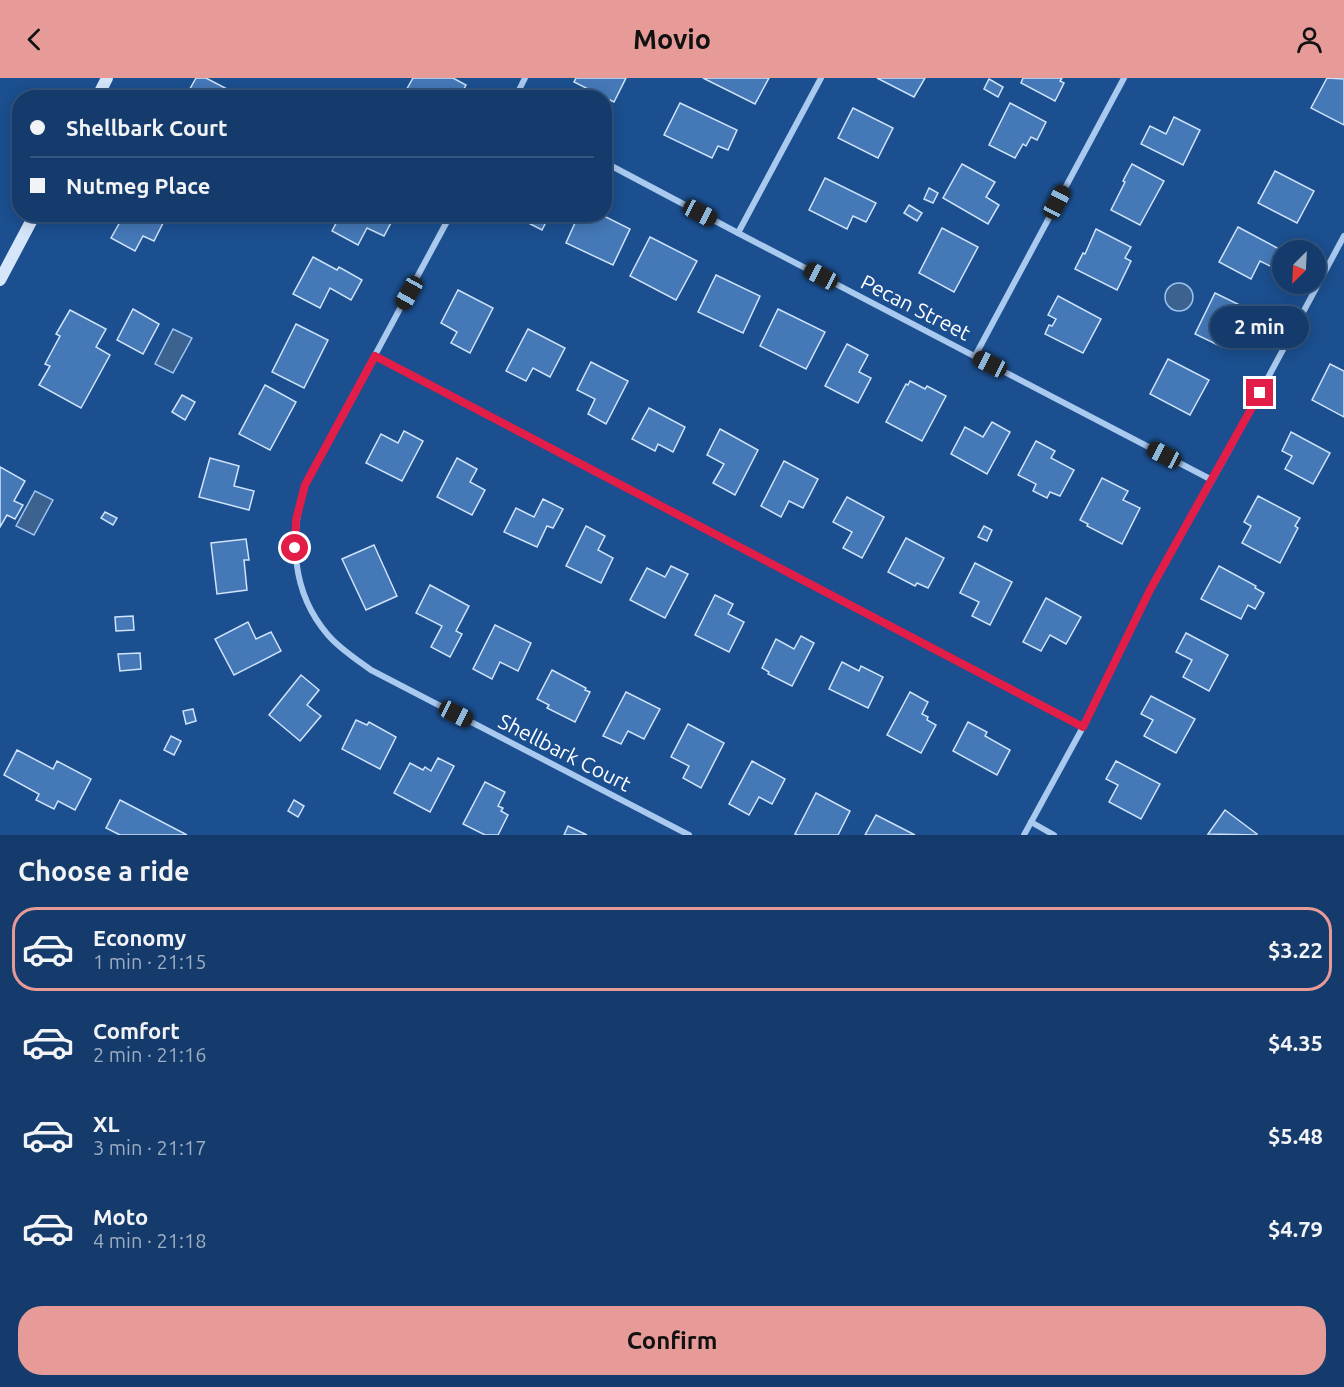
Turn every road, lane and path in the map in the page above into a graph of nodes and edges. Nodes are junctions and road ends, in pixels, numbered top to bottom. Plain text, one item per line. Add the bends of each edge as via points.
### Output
1 (821, 78) edge
2 (1124, 78) edge
3 (612, 166) edge
4 (31, 222) edge
5 (447, 222) edge
6 (738, 233) junction
7 (1344, 236) edge
8 (0, 280) edge
9 (375, 356) junction
10 (975, 356) junction
11 (1212, 480) junction
12 (1083, 727) junction
13 (1031, 822) junction
14 (689, 835) edge
15 (1024, 835) edge
16 (1054, 835) edge

1 - 6 street
2 - 10 street
3 - 6 street, Pecan Street
4 - 8 street
5 - 9 street, Shellbark Court
6 - 10 street, Pecan Street
7 - 11 street
9 - 12 street
9 - 14 street, Shellbark Court via 309,475 301,497 296,520 298,573 316,620 347,653 371,670
10 - 11 street, Pecan Street
11 - 12 street via 1150,590
12 - 13 street
13 - 15 street
13 - 16 street

